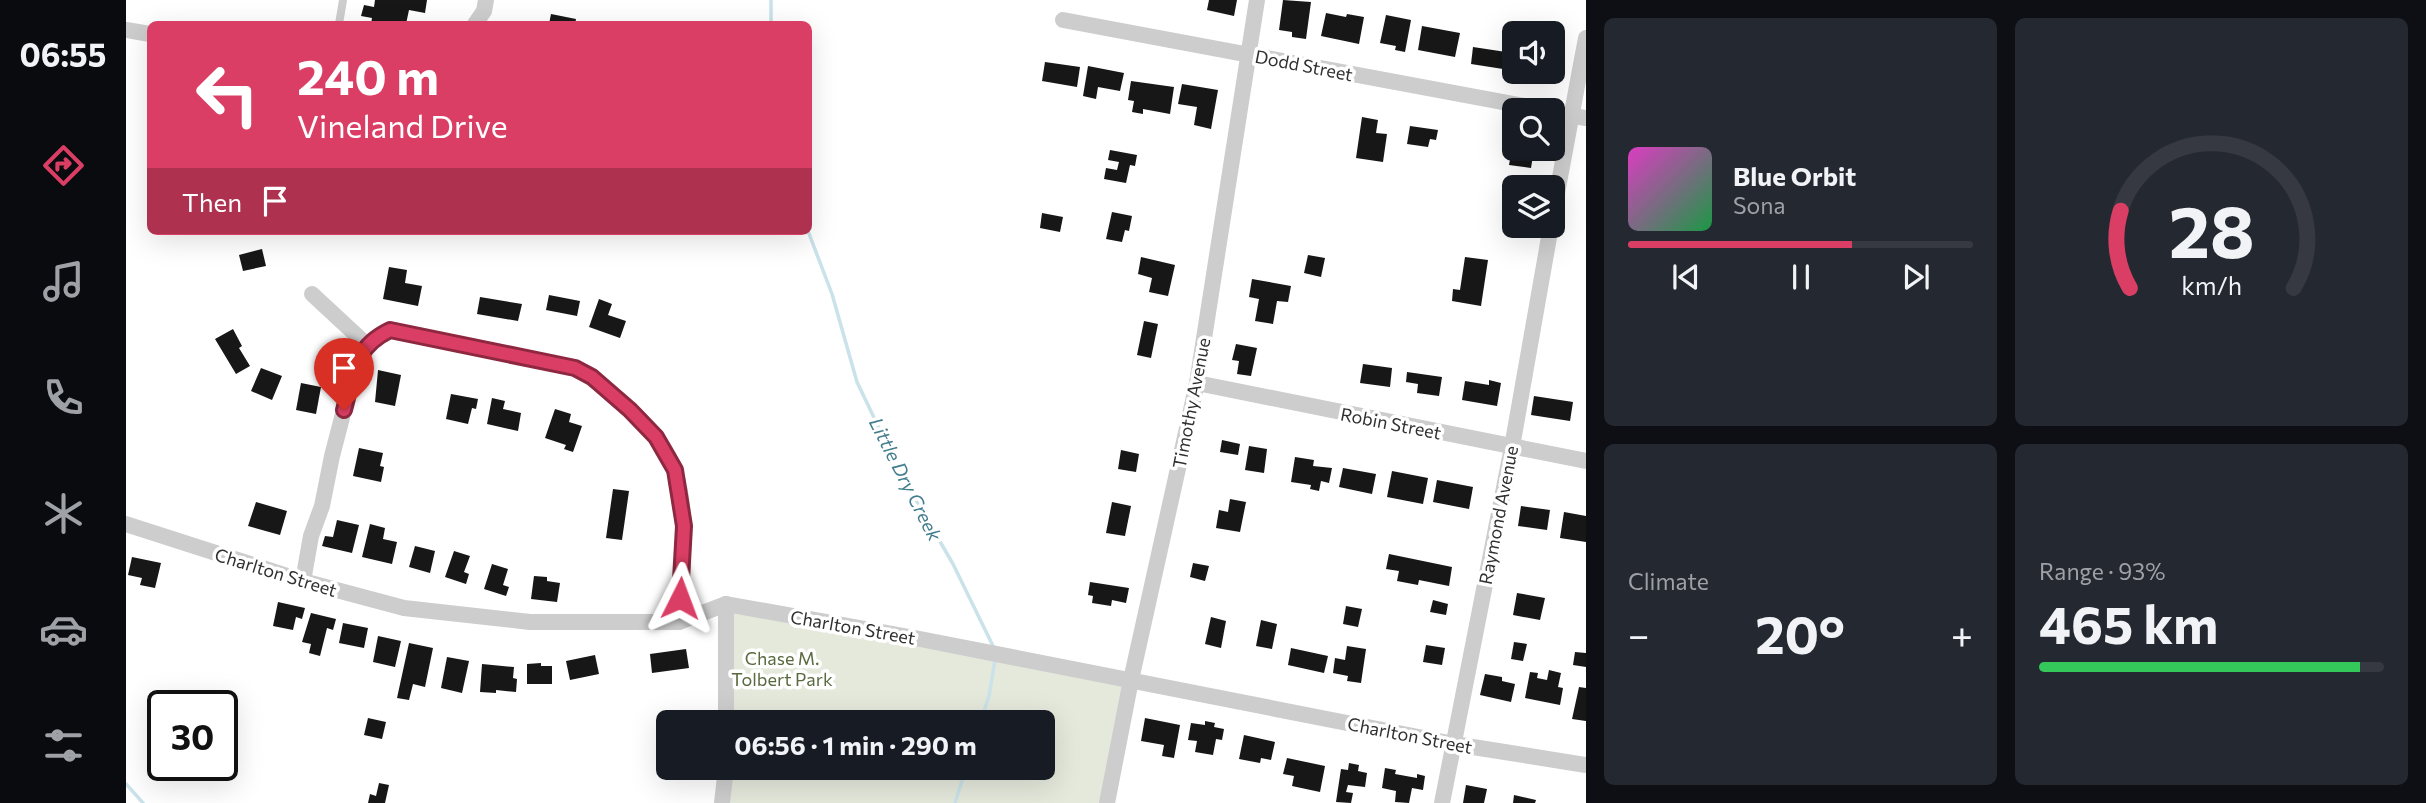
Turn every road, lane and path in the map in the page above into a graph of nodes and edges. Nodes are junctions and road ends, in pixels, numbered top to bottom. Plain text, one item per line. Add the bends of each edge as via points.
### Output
1 (343, 0) edge
2 (486, 0) edge
3 (1257, 0) edge
4 (1063, 20) dead end
5 (339, 21) edge
6 (477, 21) edge
7 (126, 30) edge
8 (147, 34) edge
9 (1586, 38) edge
10 (1247, 54) junction
11 (1502, 102) edge
12 (1578, 117) edge
13 (1563, 175) edge
14 (1549, 238) edge
15 (312, 294) dead end
16 (367, 345) junction
17 (1197, 383) junction
18 (1512, 447) junction
19 (1586, 461) edge
20 (126, 524) edge
21 (303, 581) junction
22 (726, 604) junction
23 (678, 622) junction
24 (1131, 680) junction
25 (726, 710) edge
26 (1454, 744) junction
27 (1586, 765) edge
28 (725, 780) edge
29 (722, 803) edge
30 (1107, 803) edge
31 (1442, 803) edge

1 - 5 lane
2 - 6 street
3 - 10 street, Timothy Avenue
4 - 10 street, Dodd Street
7 - 8 street
9 - 12 street
10 - 11 street, Dodd Street
10 - 17 street, Timothy Avenue
12 - 13 street
14 - 18 street, Raymond Avenue
15 - 16 street
16 - 21 street via 356,364
16 - 23 street via 390,330 575,368 630,410 656,437 675,470 684,526
17 - 18 street, Robin Street
17 - 24 street, Timothy Avenue
18 - 19 street, Robin Street
18 - 26 street, Raymond Avenue
20 - 21 street, Charlton Street
21 - 23 street, Charlton Street via 404,608 454,614 530,622
22 - 23 street, Charlton Street
22 - 24 street, Charlton Street
22 - 25 street
24 - 26 street, Charlton Street
24 - 30 street, Timothy Avenue
26 - 27 street, Charlton Street
26 - 31 street, Raymond Avenue
28 - 29 street

